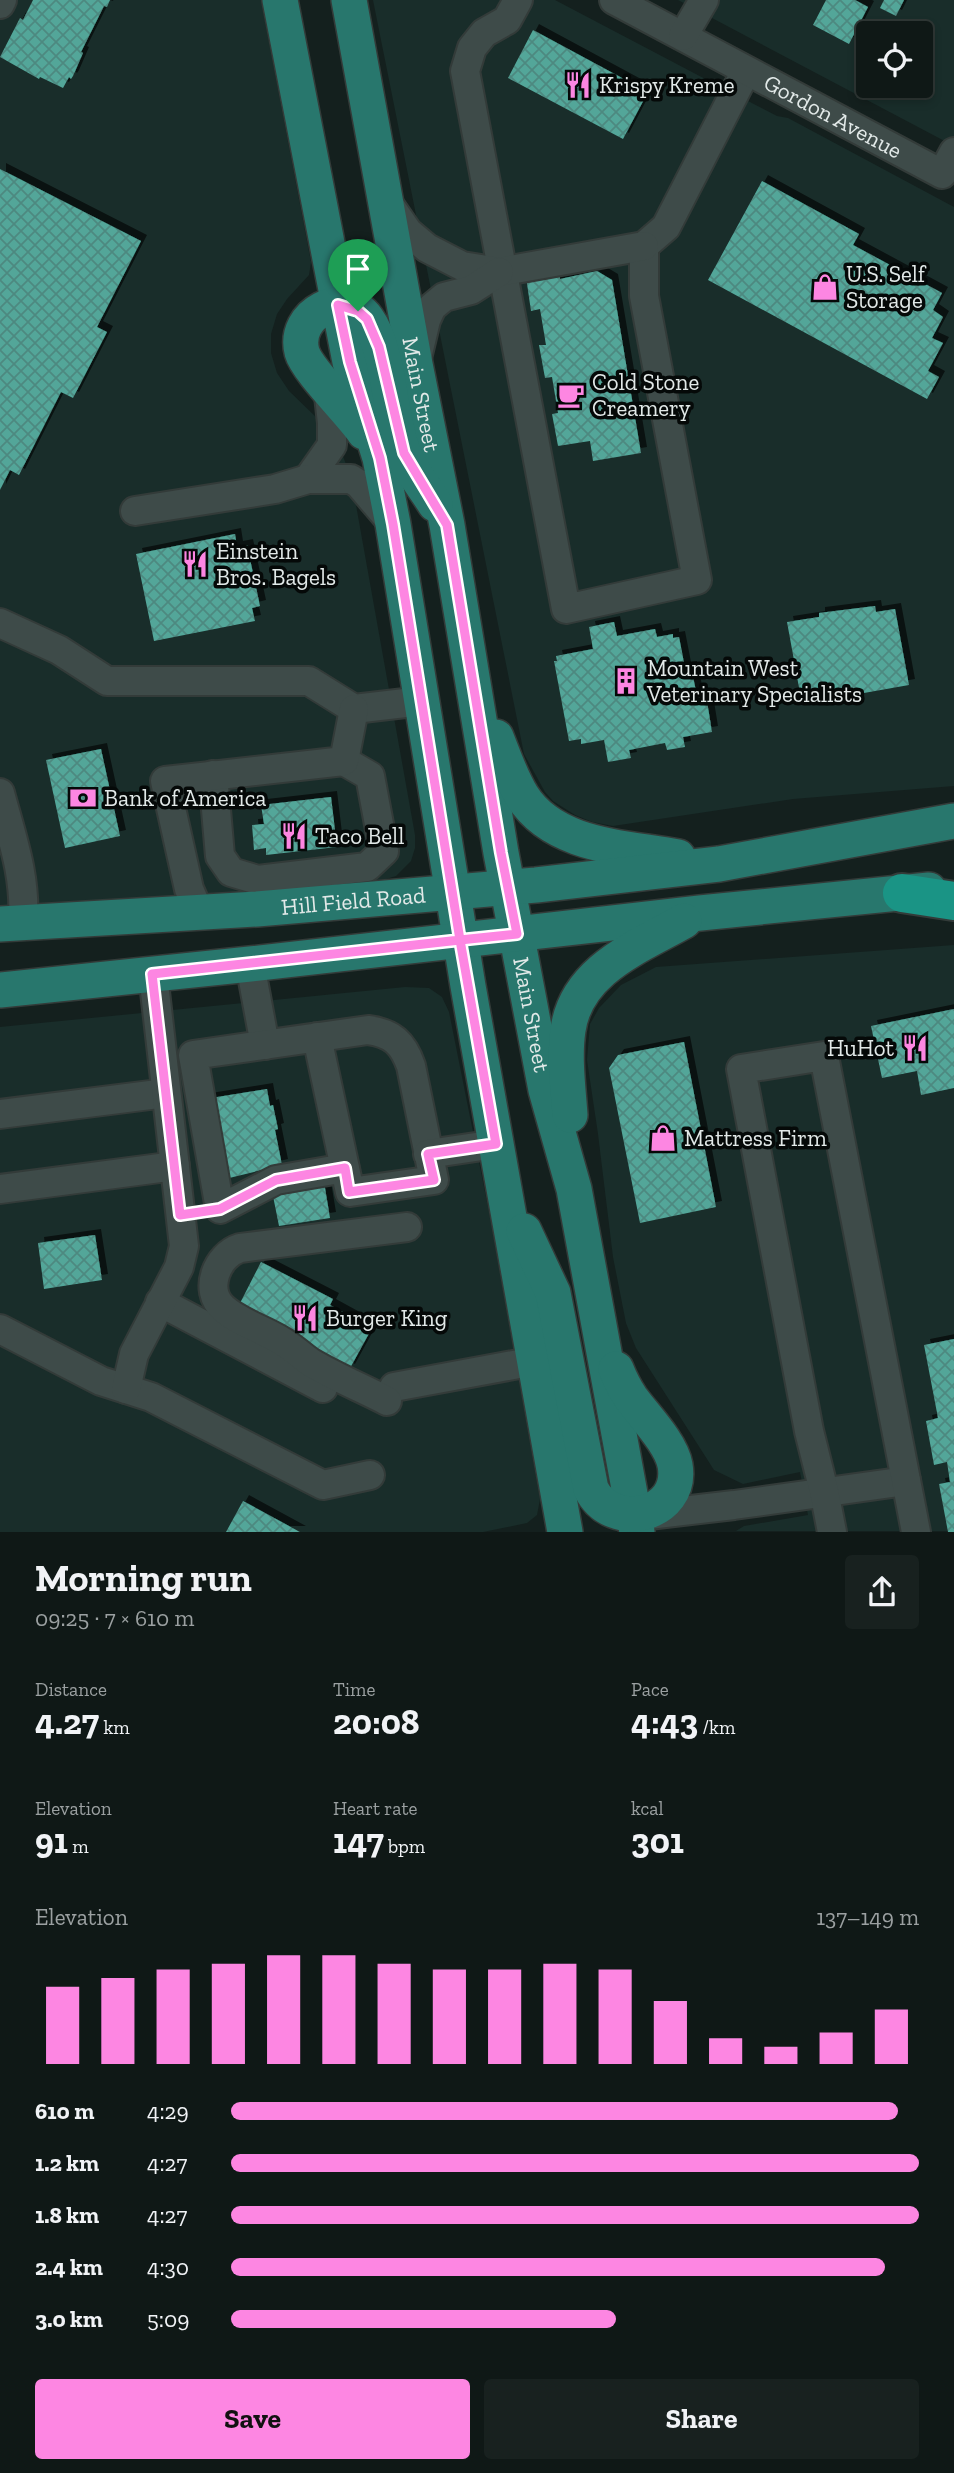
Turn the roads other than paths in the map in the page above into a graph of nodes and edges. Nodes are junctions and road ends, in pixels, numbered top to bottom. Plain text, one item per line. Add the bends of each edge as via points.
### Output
1 (280, 0) edge
2 (349, 0) edge
3 (518, 0) edge
4 (614, 0) edge
5 (704, 0) edge
6 (683, 36) junction
7 (746, 71) junction
8 (948, 163) edge
9 (386, 200) junction
10 (644, 246) junction
11 (501, 272) junction
12 (338, 305) junction
13 (415, 364) junction
14 (328, 387) junction
15 (380, 458) junction
16 (308, 479) junction
17 (135, 512) dead end
18 (393, 524) junction
19 (447, 525) junction
20 (0, 623) edge
21 (476, 692) junction
22 (422, 701) junction
23 (354, 709) junction
24 (344, 761) junction
25 (213, 775) junction
26 (0, 793) edge
27 (954, 821) edge
28 (719, 864) junction
29 (508, 887) junction
30 (954, 888) edge
31 (453, 892) junction
32 (902, 893) junction
33 (954, 901) edge
34 (199, 912) junction
35 (699, 913) junction
36 (8, 925) edge
37 (517, 934) junction
38 (460, 940) junction
39 (250, 964) junction
40 (152, 974) junction
41 (2, 990) edge
42 (317, 1037) junction
43 (265, 1045) junction
44 (166, 1093) junction
45 (0, 1114) edge
46 (496, 1144) junction
47 (428, 1154) junction
48 (175, 1166) junction
49 (345, 1168) junction
50 (0, 1189) edge
51 (573, 1189) junction
52 (504, 1190) junction
53 (220, 1209) junction
54 (180, 1215) junction
55 (407, 1227) dead end
56 (160, 1302) junction
57 (0, 1329) edge
58 (601, 1337) junction
59 (535, 1361) junction
60 (126, 1390) junction
61 (387, 1402) junction
62 (370, 1475) dead end
63 (906, 1481) junction
64 (824, 1491) junction
65 (637, 1521) edge
66 (565, 1531) edge
67 (832, 1531) edge
68 (916, 1531) edge

1 - 12 main road
2 - 9 main road, Main Street
3 - 11 street via 507,20 484,33 471,48 466,71
4 - 6 street, Gordon Avenue
5 - 6 street
6 - 7 street, Gordon Avenue
7 - 8 street, Gordon Avenue
7 - 10 street via 666,228
9 - 11 street via 408,232 427,248 462,266
9 - 13 main road, Main Street
10 - 11 street
10 - 11 street via 644,296 697,580 566,609
11 - 13 street via 432,307
12 - 14 main road via 315,313 301,337 306,361
12 - 15 main road via 350,362
12 - 19 main road via 358,311 372,326 404,453
13 - 19 main road, Main Street
14 - 15 main road
14 - 16 street via 332,445
15 - 18 main road
16 - 17 street via 275,489
16 - 18 street via 353,479
18 - 22 main road
19 - 21 main road, Main Street
20 - 23 street via 59,650 107,681 309,681
21 - 28 main road via 517,787 545,822 589,841
21 - 29 main road, Main Street
22 - 23 street
22 - 31 main road
23 - 24 street
24 - 25 street
24 - 25 street via 370,776 384,851 367,867 258,880 231,872 220,856
25 - 34 street via 166,781 189,889
26 - 36 street via 24,896
27 - 28 main road, Hill Field Road
28 - 29 main road, Hill Field Road
29 - 31 main road, Hill Field Road
29 - 37 main road, Main Street
30 - 32 main road
31 - 34 main road, Hill Field Road
31 - 38 main road
32 - 33 highway
32 - 35 main road
34 - 36 main road, Hill Field Road
35 - 37 main road
35 - 51 main road via 604,967 576,1003 566,1049
37 - 38 main road
37 - 51 main road, Main Street via 547,1090
38 - 39 main road
38 - 46 main road
39 - 40 main road
39 - 43 street
40 - 41 main road
40 - 44 street
42 - 43 street
42 - 47 street via 368,1030 398,1040 411,1066
42 - 49 street
43 - 53 street via 193,1055
44 - 45 street
44 - 48 street
46 - 47 street
46 - 52 main road
47 - 49 street via 434,1180 349,1192
48 - 50 street
48 - 54 street
49 - 53 street via 276,1180
51 - 58 main road, Main Street
52 - 59 main road
52 - 65 main road via 553,1293 591,1489 608,1510
53 - 54 street
54 - 56 street via 183,1253
55 - 61 street via 240,1248 225,1256 214,1281 218,1303 228,1312
56 - 60 street via 134,1353
56 - 61 street
57 - 60 street
58 - 65 main road, Main Street
58 - 65 main road via 624,1386 670,1451 675,1466 668,1497
59 - 61 street
59 - 66 main road
60 - 62 street via 151,1397 323,1485
63 - 64 street
63 - 64 street via 824,1056 741,1069
63 - 68 street
64 - 65 street
64 - 67 street

